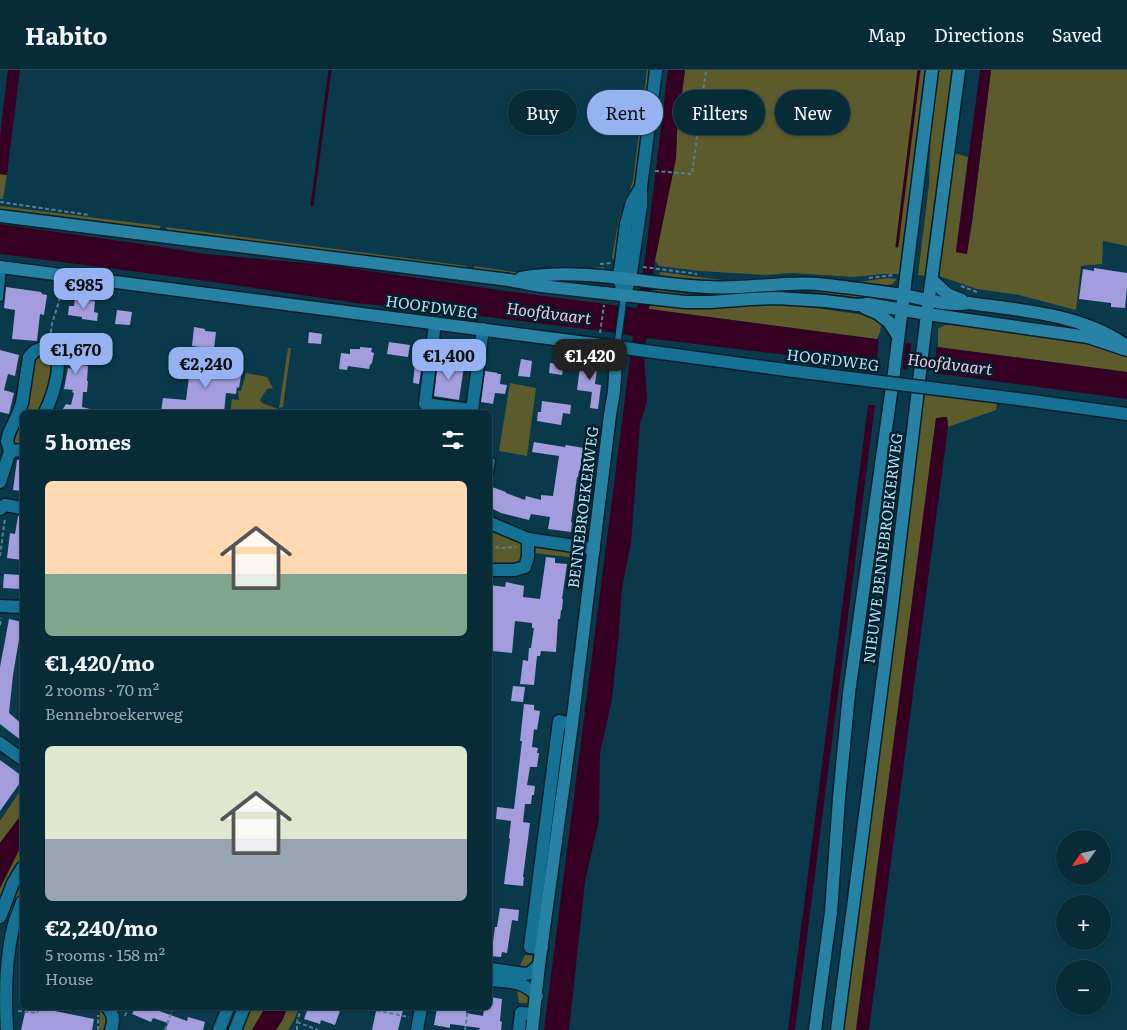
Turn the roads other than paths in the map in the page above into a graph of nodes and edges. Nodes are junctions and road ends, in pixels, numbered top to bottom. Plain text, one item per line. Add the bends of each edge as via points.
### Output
1 (656, 70) edge
2 (932, 70) edge
3 (959, 70) edge
4 (0, 216) edge
5 (2, 267) edge
6 (629, 279) junction
7 (508, 280) junction
8 (932, 280) junction
9 (904, 295) junction
10 (628, 297) junction
11 (0, 298) edge
12 (929, 300) junction
13 (969, 303) junction
14 (857, 305) junction
15 (902, 309) junction
16 (927, 314) junction
17 (435, 323) junction
18 (482, 329) junction
19 (898, 336) junction
20 (617, 344) junction
21 (1127, 346) edge
22 (1127, 350) edge
23 (46, 410) edge
24 (1127, 414) edge
25 (16, 451) edge
26 (0, 482) edge
27 (2, 508) edge
28 (20, 508) edge
29 (492, 524) edge
30 (528, 543) junction
31 (594, 549) junction
32 (492, 570) edge
33 (0, 606) edge
34 (20, 607) edge
35 (572, 724) junction
36 (0, 743) edge
37 (20, 758) edge
38 (20, 871) edge
39 (20, 907) edge
40 (0, 918) edge
41 (14, 923) junction
42 (542, 948) junction
43 (540, 965) junction
44 (492, 969) edge
45 (492, 980) edge
46 (536, 996) junction
47 (110, 1010) edge
48 (227, 1010) edge
49 (243, 1010) edge
50 (534, 1014) junction
51 (7, 1030) edge
52 (111, 1030) edge
53 (219, 1030) edge
54 (235, 1030) edge
55 (519, 1030) edge
56 (532, 1030) edge
57 (815, 1030) edge
58 (838, 1030) edge

1 - 6 street, BENNEBROEKERWEG via 641,187 632,202 626,224 631,265
2 - 9 street, NIEUWE BENNEBROEKERWEG
3 - 8 street, NIEUWE BENNEBROEKERWEG
4 - 7 street
5 - 11 lane
5 - 17 street, HOOFDWEG
6 - 7 street via 560,275
6 - 9 street via 736,288 823,285
6 - 10 street, BENNEBROEKERWEG
7 - 10 street
8 - 12 street, NIEUWE BENNEBROEKERWEG
8 - 13 street via 947,294
9 - 12 street
9 - 15 street, NIEUWE BENNEBROEKERWEG
10 - 14 street via 685,302 777,298
10 - 20 lane, BENNEBROEKERWEG
12 - 13 street via 962,305
12 - 16 street, NIEUWE BENNEBROEKERWEG
13 - 21 street via 1058,317 1090,326
14 - 15 street
14 - 19 street via 889,322
15 - 16 street
15 - 19 street, NIEUWE BENNEBROEKERWEG
16 - 22 street via 1088,338
16 - 58 street, NIEUWE BENNEBROEKERWEG
17 - 18 street, HOOFDWEG
17 - 18 street via 425,404 472,410
18 - 20 street, HOOFDWEG
19 - 57 street, NIEUWE BENNEBROEKERWEG via 849,693 831,912
20 - 24 street, HOOFDWEG, bridge via 646,351
20 - 31 street, BENNEBROEKERWEG
23 - 25 street via 57,374 56,356 49,349 38,349 29,356 22,403 7,441
25 - 26 street
27 - 28 street via 8,505
29 - 30 street
30 - 31 street
30 - 32 street via 526,567
31 - 35 street, BENNEBROEKERWEG
33 - 34 street
35 - 42 street, BENNEBROEKERWEG
35 - 42 street via 559,721 530,947
36 - 37 street
38 - 40 street via 12,883
39 - 41 street
40 - 41 street
41 - 51 street via 7,963
42 - 43 street, BENNEBROEKERWEG
43 - 44 street via 525,974
43 - 46 street, BENNEBROEKERWEG
45 - 46 street via 524,985
46 - 50 street, BENNEBROEKERWEG
47 - 52 street
48 - 53 street
49 - 54 street
50 - 55 street via 522,1012
50 - 56 street, BENNEBROEKERWEG

